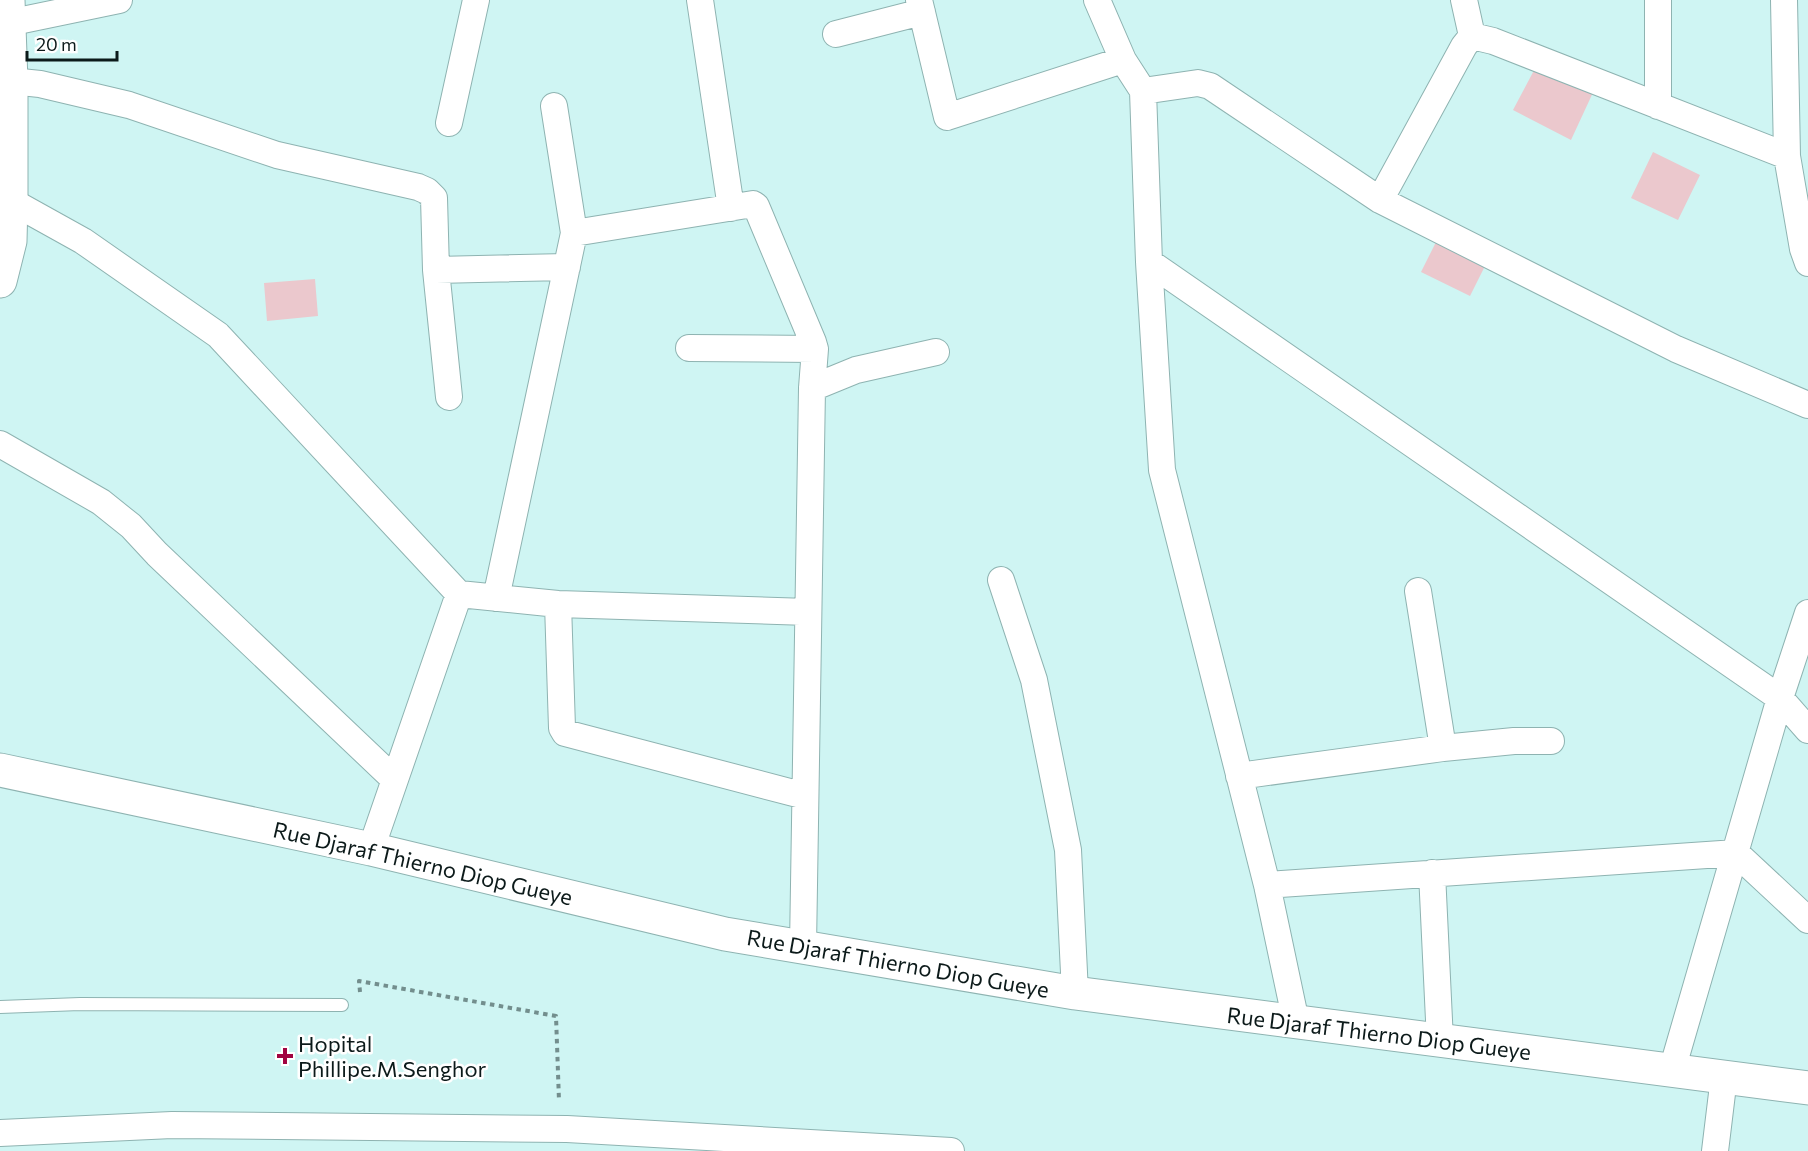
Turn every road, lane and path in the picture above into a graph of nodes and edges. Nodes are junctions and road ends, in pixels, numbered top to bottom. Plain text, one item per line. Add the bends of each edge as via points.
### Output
1 (119, 0) edge
2 (476, 0) edge
3 (700, 0) edge
4 (1097, 0) edge
5 (1464, 0) edge
6 (1658, 0) edge
7 (1784, 0) edge
8 (920, 6) edge
9 (5, 15) edge
10 (836, 34) dead end
11 (1472, 36) junction
12 (1123, 60) junction
13 (5, 82) edge
14 (1143, 91) junction
15 (554, 106) dead end
16 (1658, 106) junction
17 (449, 123) dead end
18 (1787, 156) junction
19 (1380, 200) junction
20 (11, 201) junction
21 (731, 208) junction
22 (574, 233) junction
23 (1149, 262) junction
24 (1808, 264) edge
25 (567, 267) junction
26 (436, 270) junction
27 (0, 281) edge
28 (689, 348) dead end
29 (815, 349) junction
30 (936, 352) dead end
31 (812, 388) junction
32 (449, 397) dead end
33 (1808, 405) edge
34 (0, 444) edge
35 (1001, 580) dead end
36 (1418, 591) dead end
37 (459, 594) junction
38 (496, 598) junction
39 (558, 604) junction
40 (808, 612) junction
41 (1808, 613) edge
42 (1780, 698) junction
43 (1808, 730) edge
44 (1551, 741) dead end
45 (1443, 748) junction
46 (0, 770) edge
47 (1239, 776) junction
48 (394, 779) junction
49 (805, 796) junction
50 (370, 849) junction
51 (1736, 853) junction
52 (1432, 873) junction
53 (1267, 885) junction
54 (1808, 920) edge
55 (803, 947) junction
56 (1075, 993) junction
57 (342, 1005) joint
58 (0, 1007) edge
59 (1296, 1022) junction
60 (1440, 1041) junction
61 (1672, 1070) junction
62 (1724, 1077) junction
63 (1808, 1088) edge
64 (559, 1129) junction
65 (0, 1133) edge
66 (951, 1151) edge
67 (1715, 1151) edge

1 - 9 street
2 - 17 street
3 - 21 street
4 - 12 street
5 - 11 street
6 - 16 street
7 - 18 street
8 - 10 street
8 - 12 street via 946,117
9 - 13 street
11 - 16 street
11 - 19 street
12 - 14 street
13 - 20 street
13 - 26 street via 40,84 129,105 277,155 418,187 434,198
14 - 19 street via 1198,83 1210,86
14 - 23 street
15 - 22 street
16 - 18 street
18 - 24 street
19 - 33 street via 1676,349
20 - 27 street via 10,241
20 - 37 street via 83,242 218,335
21 - 22 street
21 - 29 street via 751,203 756,206
22 - 25 street
23 - 42 street
23 - 47 street via 1162,470
25 - 26 street
25 - 38 street
26 - 32 street
28 - 29 street
29 - 31 street
30 - 31 street via 856,370
31 - 40 street
34 - 48 street via 100,502 131,526
35 - 56 street via 1034,680 1068,850
36 - 45 street
37 - 38 street
37 - 48 street
38 - 39 street
39 - 40 street
39 - 49 street via 565,733
40 - 49 street
41 - 42 street
42 - 43 street
42 - 51 street
44 - 45 street
45 - 47 street
46 - 50 street, Rue Djaraf Thierno Diop Gueye
47 - 53 street
48 - 50 street
49 - 55 street
50 - 55 street, Rue Djaraf Thierno Diop Gueye via 725,934
51 - 52 street
51 - 54 street
51 - 61 street
52 - 53 street
52 - 60 street
53 - 59 street
55 - 56 street, Rue Djaraf Thierno Diop Gueye
56 - 59 street, Rue Djaraf Thierno Diop Gueye
57 - 58 lane
57 - 64 path via 360,1007 360,981 556,1016
59 - 60 street, Rue Djaraf Thierno Diop Gueye
60 - 61 street, Rue Djaraf Thierno Diop Gueye
61 - 62 street, Rue Djaraf Thierno Diop Gueye
62 - 63 street, Rue Djaraf Thierno Diop Gueye
62 - 67 street
64 - 65 street via 172,1125
64 - 66 street

